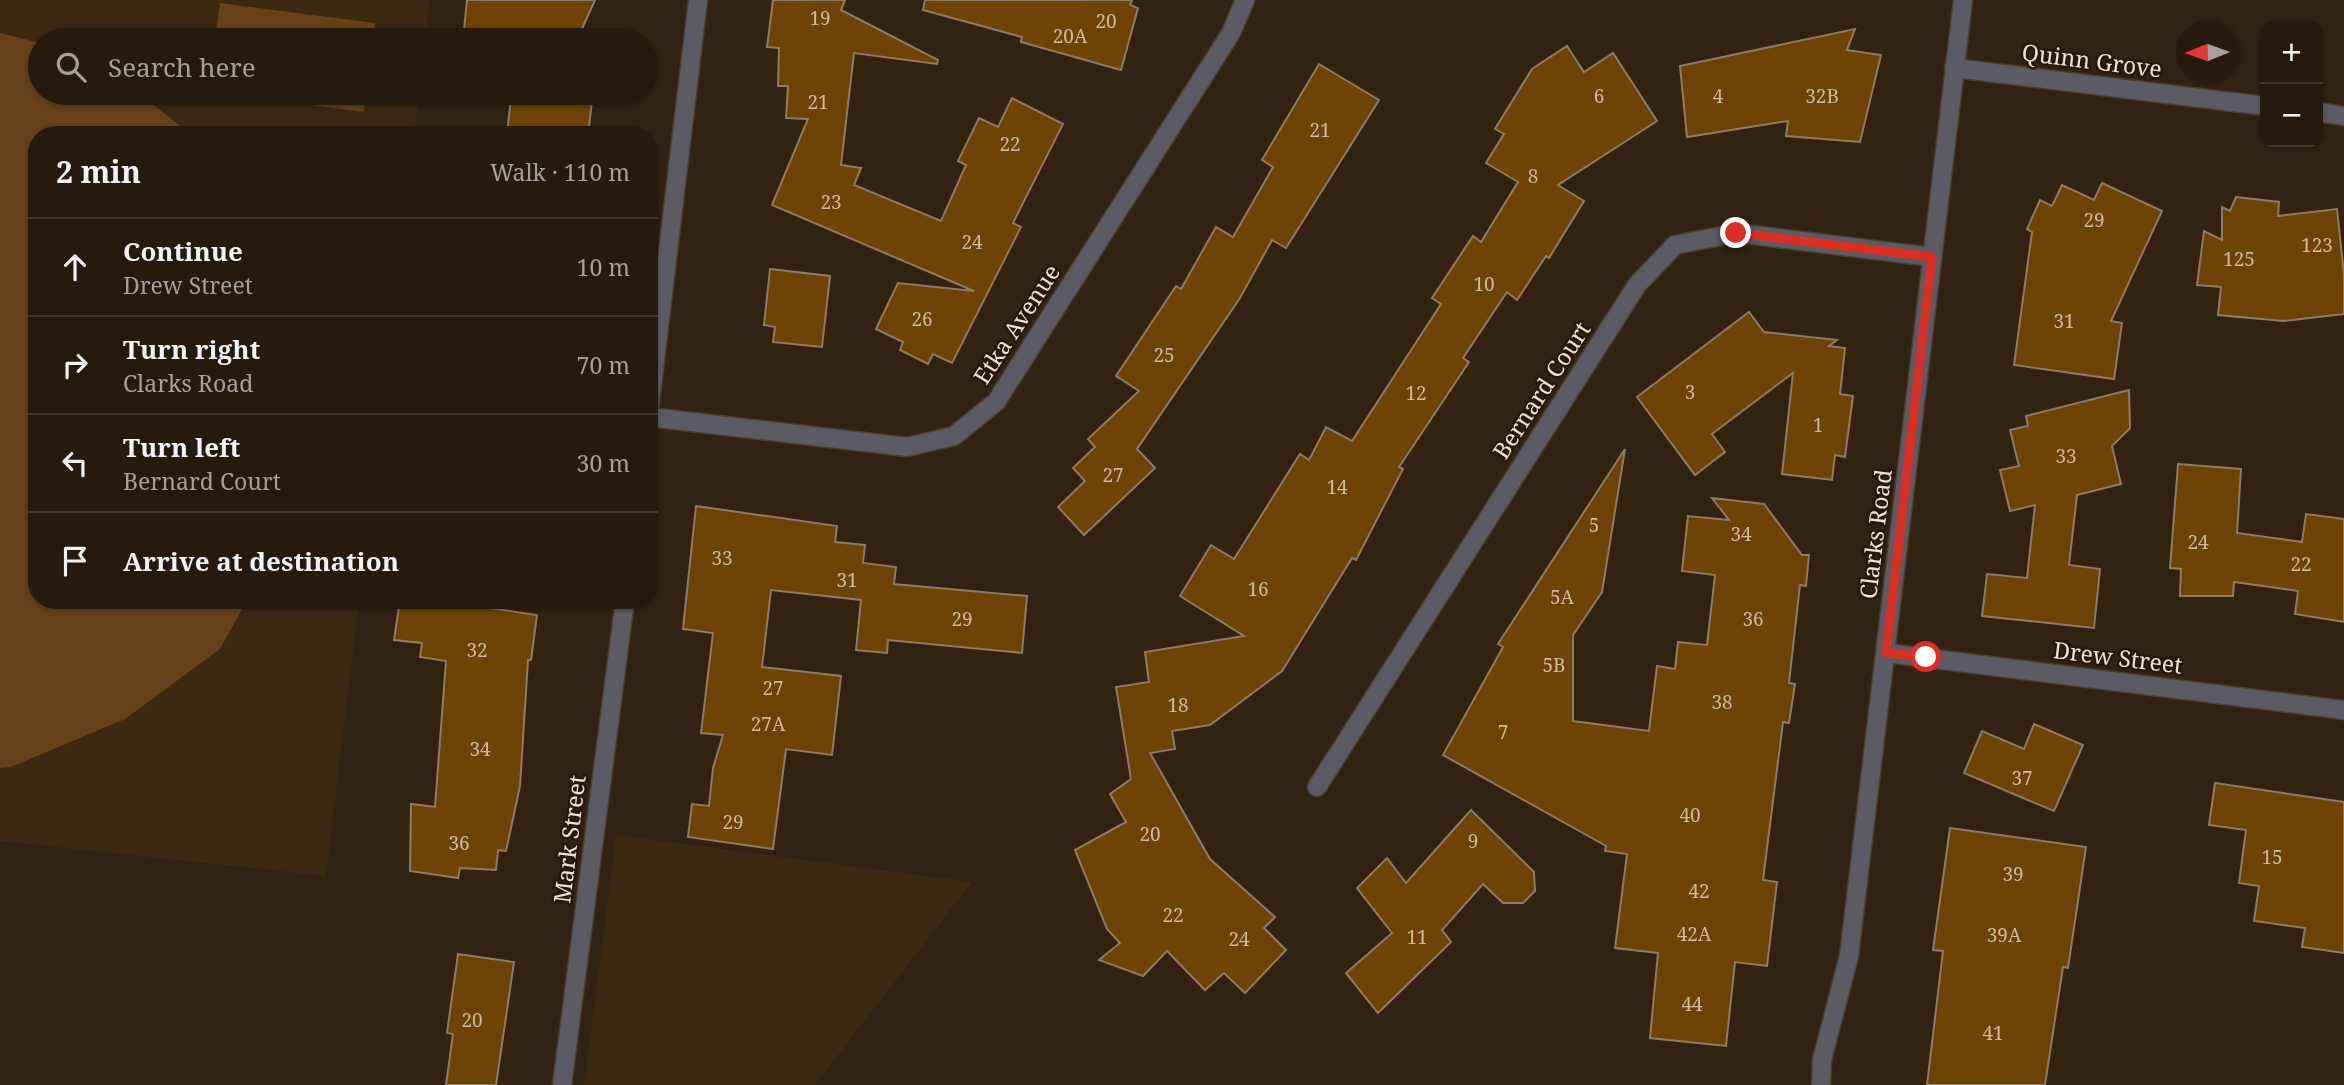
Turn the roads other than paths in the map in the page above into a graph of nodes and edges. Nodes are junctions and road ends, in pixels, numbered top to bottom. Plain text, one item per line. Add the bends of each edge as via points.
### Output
1 (698, 0) edge
2 (1245, 0) edge
3 (1963, 0) edge
4 (1954, 68) junction
5 (2260, 105) edge
6 (2323, 113) edge
7 (2344, 116) edge
8 (1932, 257) junction
9 (658, 335) edge
10 (658, 418) edge
11 (624, 609) edge
12 (1886, 653) junction
13 (2344, 709) edge
14 (1317, 787) dead end
15 (1819, 1080) edge
16 (562, 1085) edge

1 - 9 street
2 - 10 street, Etka Avenue via 1231,33 996,402 954,436 907,447
3 - 4 street, Clarks Road
4 - 5 street, Quinn Grove
4 - 8 street, Clarks Road
6 - 7 street
8 - 12 street, Clarks Road
8 - 14 street, Bernard Court via 1736,233 1675,245 1637,285
11 - 16 street, Mark Street
12 - 13 street, Drew Street
12 - 15 street, Clarks Road via 1849,956

